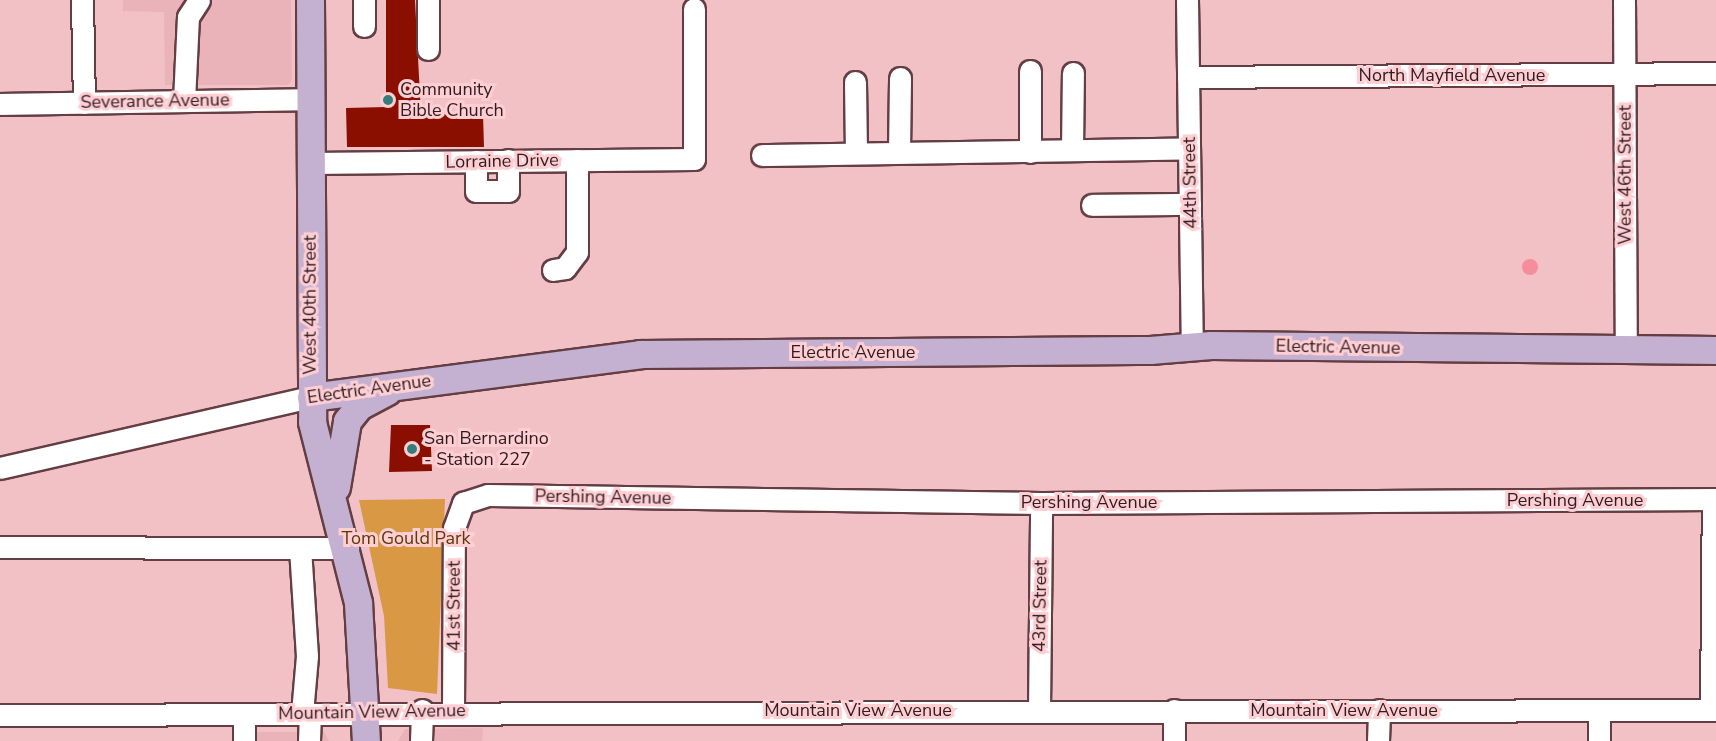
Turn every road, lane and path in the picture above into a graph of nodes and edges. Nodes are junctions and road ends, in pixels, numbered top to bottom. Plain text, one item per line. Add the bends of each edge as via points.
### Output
1 (82, 0) edge
2 (199, 0) edge
3 (310, 0) edge
4 (364, 0) edge
5 (428, 0) edge
6 (1624, 0) edge
7 (694, 9) dead end
8 (1187, 10) edge
9 (363, 26) dead end
10 (428, 49) dead end
11 (1030, 71) dead end
12 (1073, 73) dead end
13 (1716, 73) edge
14 (1624, 74) junction
15 (1188, 77) junction
16 (900, 78) dead end
17 (855, 82) dead end
18 (310, 99) junction
19 (184, 101) junction
20 (84, 103) junction
21 (0, 104) edge
22 (1189, 148) junction
23 (1072, 150) junction
24 (856, 152) junction
25 (899, 152) junction
26 (1030, 152) junction
27 (762, 154) dead end
28 (508, 160) junction
29 (577, 160) junction
30 (476, 161) junction
31 (310, 163) junction
32 (1190, 204) junction
33 (1092, 205) dead end
34 (553, 270) dead end
35 (1192, 347) junction
36 (1716, 350) edge
37 (1626, 351) junction
38 (401, 383) junction
39 (311, 397) junction
40 (0, 468) edge
41 (1715, 499) edge
42 (335, 501) junction
43 (1041, 502) junction
44 (463, 503) joint
45 (0, 547) edge
46 (300, 548) junction
47 (348, 548) junction
48 (422, 710) junction
49 (453, 710) junction
50 (1039, 710) junction
51 (1174, 710) junction
52 (1379, 710) junction
53 (1599, 710) junction
54 (1714, 710) edge
55 (366, 711) junction
56 (306, 713) junction
57 (244, 714) junction
58 (0, 715) edge
59 (244, 741) edge
60 (309, 741) edge
61 (366, 741) edge
62 (421, 741) edge
63 (1174, 741) edge
64 (1378, 741) edge
65 (1599, 741) edge

1 - 20 street
2 - 19 street via 188,17
3 - 18 main road, West 40th Street
4 - 9 street
5 - 10 street
6 - 14 street, West 46th Street
7 - 29 street, Lorraine Drive via 694,159
8 - 15 street, 44th Street
11 - 26 street
12 - 23 street
13 - 14 street, North Mayfield Avenue
14 - 15 street, North Mayfield Avenue
14 - 37 street, West 46th Street
15 - 22 street, 44th Street
16 - 25 street
17 - 24 street
18 - 19 street, Severance Avenue
18 - 31 main road, West 40th Street
19 - 20 street, Severance Avenue
20 - 21 street, Severance Avenue
22 - 23 street
22 - 32 street, 44th Street
23 - 26 street
24 - 25 street
24 - 27 street
25 - 26 street
28 - 29 street, Lorraine Drive
28 - 30 street, Lorraine Drive
28 - 30 street via 508,190 476,191
29 - 34 street via 577,252 566,268
30 - 31 street, Lorraine Drive
31 - 39 main road, West 40th Street
32 - 33 street
32 - 35 street, 44th Street
35 - 37 main road, Electric Avenue
35 - 38 main road, Electric Avenue via 640,354
36 - 37 main road, Electric Avenue
38 - 39 main road, Electric Avenue
38 - 42 main road via 359,406 346,421
39 - 40 street, Electric Avenue
39 - 42 main road, West 40th Street
41 - 43 street, Pershing Avenue
41 - 54 street
42 - 47 main road, West 40th Street
43 - 44 street, Pershing Avenue via 488,495
43 - 50 street, 43rd Street
44 - 49 street, 41st Street via 454,528
45 - 46 street
46 - 47 street
46 - 56 street via 307,656
47 - 55 main road, West 40th Street via 364,657
48 - 49 street, Mountain View Avenue
48 - 55 street, Mountain View Avenue
48 - 62 street
49 - 50 street, Mountain View Avenue
50 - 51 street, Mountain View Avenue
51 - 52 street, Mountain View Avenue
51 - 63 street
52 - 53 street, Mountain View Avenue
52 - 64 street
53 - 54 street, Mountain View Avenue
53 - 65 street
55 - 56 street, Mountain View Avenue
55 - 61 main road, West 40th Street
56 - 57 street, Mountain View Avenue
56 - 60 street
57 - 58 street, Mountain View Avenue
57 - 59 street

